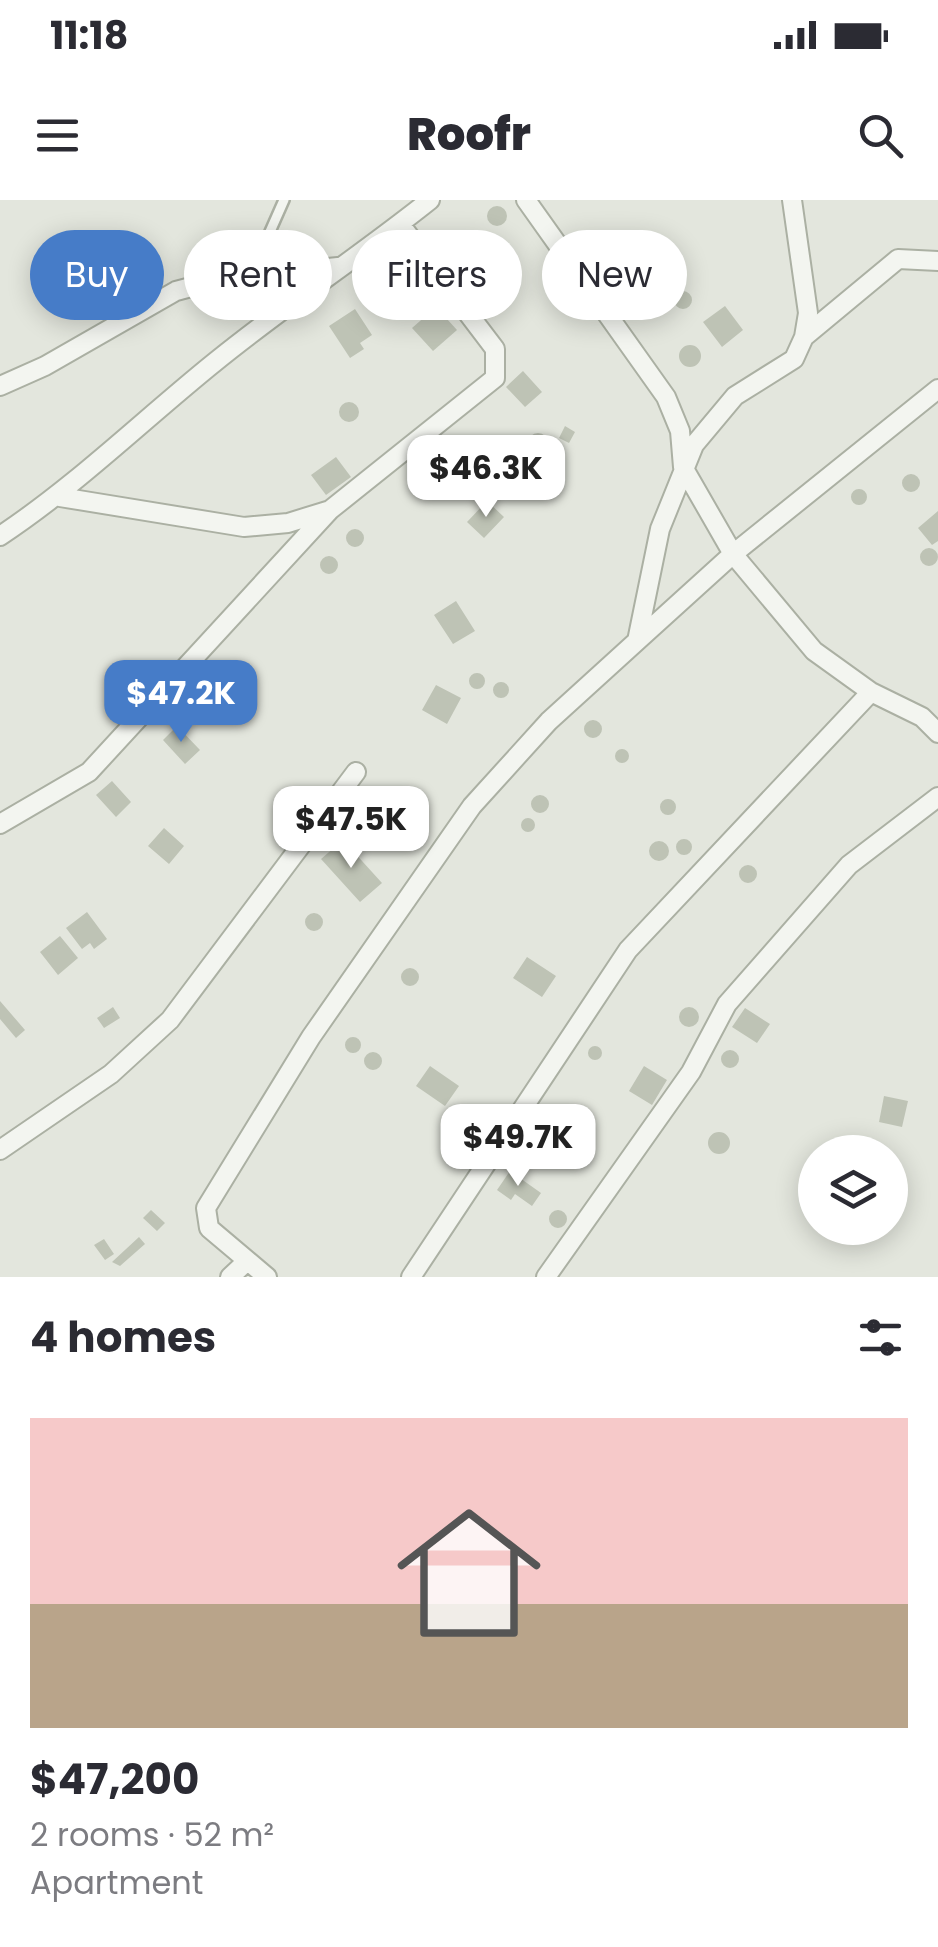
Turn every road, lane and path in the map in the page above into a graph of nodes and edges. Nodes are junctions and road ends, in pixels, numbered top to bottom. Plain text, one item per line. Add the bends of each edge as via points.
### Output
1 (284, 200) edge
2 (430, 200) edge
3 (526, 200) edge
4 (792, 200) edge
5 (400, 224) junction
6 (270, 230) edge
7 (938, 261) edge
8 (344, 267) junction
9 (332, 268) edge
10 (184, 289) edge
11 (804, 337) junction
12 (0, 386) edge
13 (938, 389) edge
14 (682, 467) junction
15 (60, 496) junction
16 (330, 510) junction
17 (0, 536) edge
18 (733, 554) junction
19 (636, 641) junction
20 (871, 692) junction
21 (938, 733) edge
22 (356, 772) dead end
23 (938, 797) edge
24 (0, 824) edge
25 (0, 1150) edge
26 (246, 1262) junction
27 (230, 1277) edge
28 (267, 1277) edge
29 (411, 1277) edge
30 (546, 1277) edge

1 - 6 lane
2 - 5 street
3 - 14 street via 666,398 680,431
4 - 11 street via 808,314
5 - 8 street
5 - 16 street via 495,349 495,378
7 - 11 street via 898,258
8 - 9 street
8 - 15 street via 270,318
10 - 12 street
11 - 14 street via 794,359 735,396
13 - 18 street
14 - 18 street
14 - 19 street via 660,530
15 - 16 street via 244,527
15 - 17 street
16 - 24 street via 90,772
18 - 19 street
18 - 20 street via 814,651
19 - 26 street via 560,710 472,806 311,1038 206,1208 210,1228
20 - 21 street via 922,716
20 - 29 street via 628,950
22 - 25 street via 170,1020 111,1074
23 - 30 street via 849,865 726,1004 690,1072
26 - 27 street
26 - 28 street

